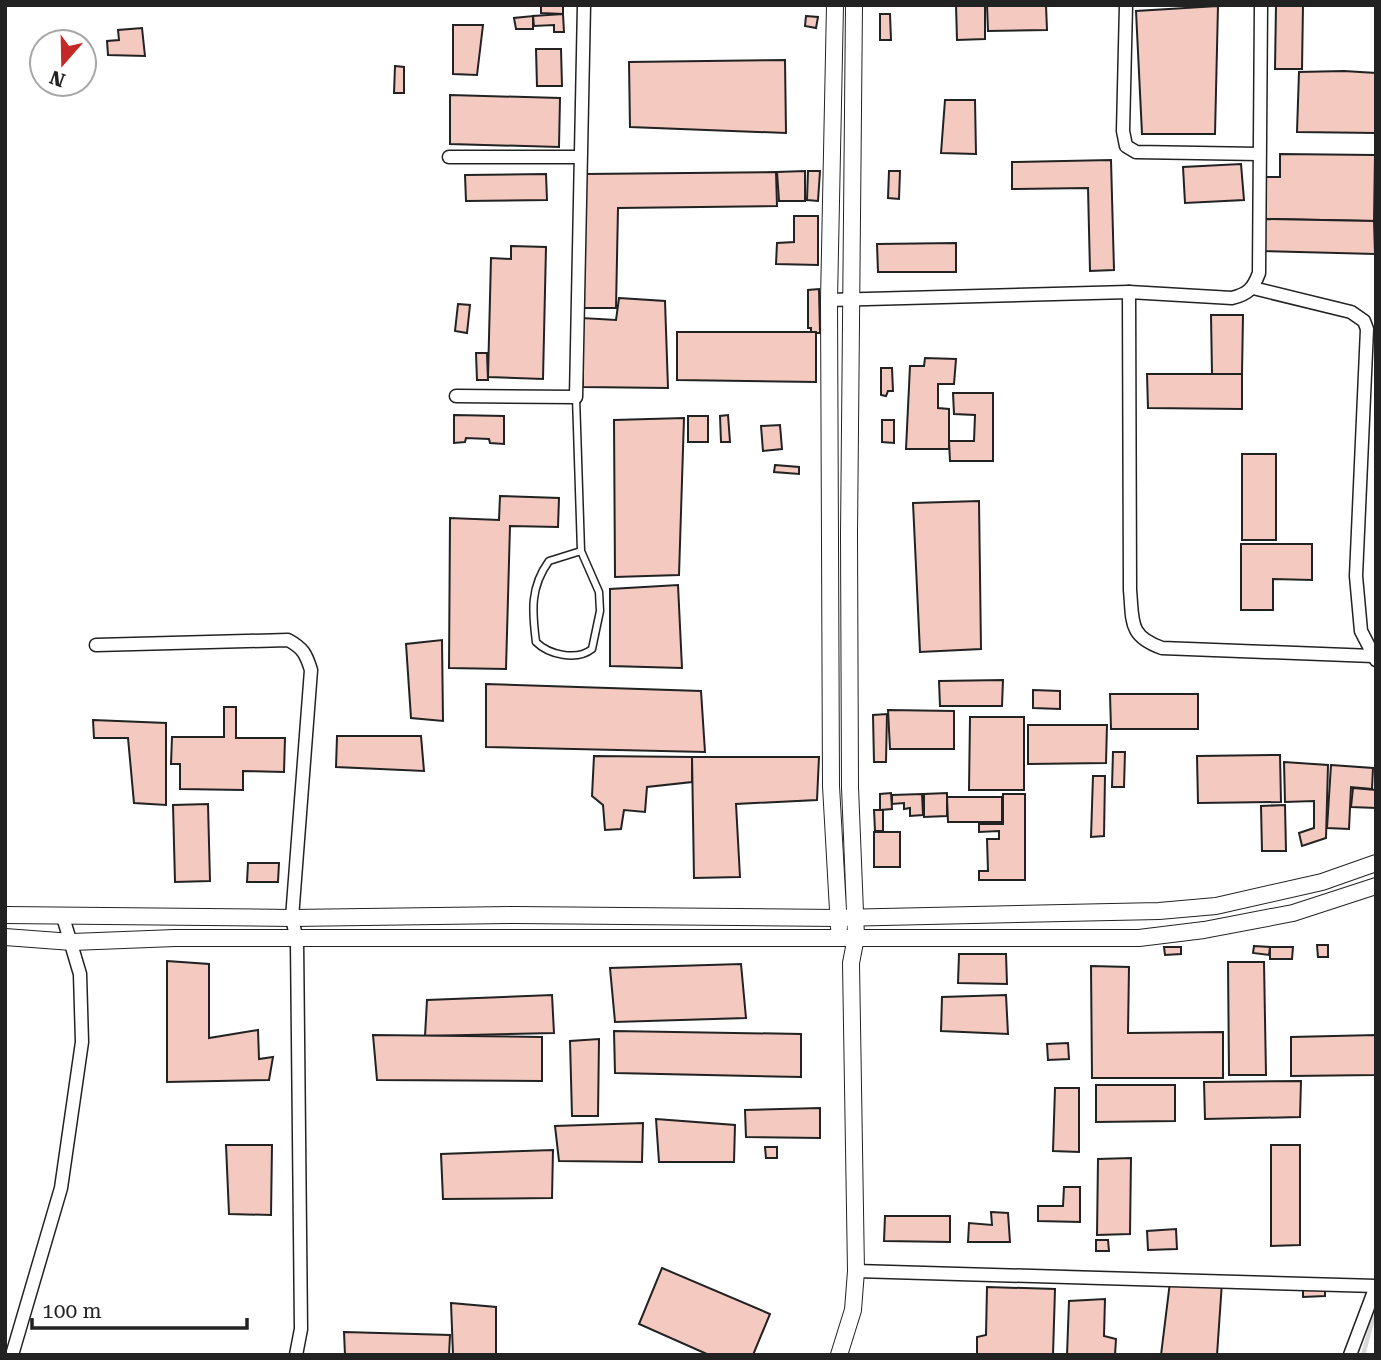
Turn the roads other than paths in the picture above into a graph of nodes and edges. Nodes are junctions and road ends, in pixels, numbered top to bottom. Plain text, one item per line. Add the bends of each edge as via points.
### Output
1 (584, 5) edge
2 (835, 5) edge
3 (854, 5) edge
4 (1126, 5) edge
5 (1261, 5) edge
6 (1259, 154) junction
7 (449, 157) dead end
8 (579, 157) junction
9 (851, 158) junction
10 (832, 159) junction
11 (1253, 288) junction
12 (1129, 292) junction
13 (851, 299) junction
14 (829, 300) junction
15 (456, 396) dead end
16 (576, 397) junction
17 (849, 534) junction
18 (831, 536) junction
19 (581, 551) junction
20 (96, 645) dead end
21 (1374, 658) edge
22 (832, 684) junction
23 (852, 686) junction
24 (831, 786) junction
25 (850, 787) junction
26 (1376, 863) edge
27 (1376, 886) edge
28 (5, 915) edge
29 (63, 917) junction
30 (855, 917) junction
31 (292, 918) junction
32 (838, 918) junction
33 (5, 937) edge
34 (847, 937) junction
35 (297, 941) junction
36 (72, 942) junction
37 (856, 1271) junction
38 (1376, 1286) edge
39 (12, 1355) edge
40 (296, 1355) edge
41 (839, 1355) edge
42 (1350, 1355) edge

1 - 8 street
2 - 10 street
3 - 9 street
4 - 6 street via 1126,146 1136,152
5 - 6 street
6 - 11 street via 1259,273
7 - 8 street
8 - 16 street
9 - 10 street
9 - 13 street
10 - 14 street
11 - 12 street via 1232,298
11 - 21 street via 1351,312 1367,329 1356,576 1361,631
12 - 13 street
12 - 21 street via 1134,629 1143,641 1162,648
13 - 14 street
13 - 17 street
14 - 18 street
15 - 16 street
16 - 19 lane
17 - 18 street
17 - 23 street
18 - 22 street
19 - 19 lane via 549,561 534,588 531,610 536,642 558,654 588,653 597,632 599,592
20 - 31 street via 288,640 302,647 311,670
22 - 23 street
22 - 24 street
23 - 25 street
24 - 25 street
24 - 32 street
25 - 30 street
26 - 30 street via 1322,882 1204,907
27 - 34 street via 1293,912 1139,938
28 - 29 street
29 - 31 street
29 - 36 street
30 - 32 street
30 - 34 street
31 - 32 street
31 - 35 street
32 - 34 street
33 - 36 street
34 - 35 street
34 - 37 street
35 - 36 street via 175,938
35 - 40 street via 301,1329
36 - 39 street via 80,974 82,1042 61,1188
37 - 38 street
37 - 41 street via 853,1310
38 - 42 street

